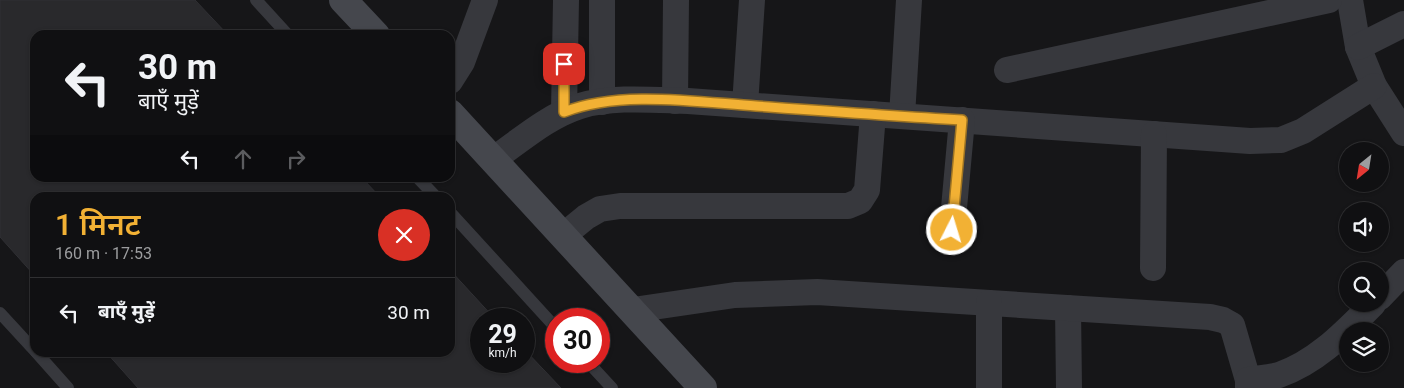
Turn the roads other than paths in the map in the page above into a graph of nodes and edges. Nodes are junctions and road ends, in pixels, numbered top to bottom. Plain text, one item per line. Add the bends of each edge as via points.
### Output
1 (256, 0) edge
2 (343, 0) edge
3 (486, 0) edge
4 (566, 0) edge
5 (602, 0) edge
6 (676, 0) edge
7 (752, 0) edge
8 (909, 0) edge
9 (1329, 0) edge
10 (1350, 0) edge
11 (1404, 24) edge
12 (283, 30) edge
13 (371, 30) edge
14 (1358, 47) junction
15 (1008, 70) dead end
16 (455, 73) edge
17 (1374, 86) junction
18 (675, 101) junction
19 (602, 102) junction
20 (746, 105) junction
21 (564, 112) junction
22 (873, 114) junction
23 (902, 116) junction
24 (455, 118) edge
25 (962, 120) junction
26 (1400, 120) edge
27 (1154, 134) junction
28 (494, 159) junction
29 (422, 182) edge
30 (431, 192) edge
31 (455, 217) edge
32 (952, 230) dead end
33 (564, 235) junction
34 (1152, 268) dead end
35 (1404, 272) edge
36 (1389, 288) edge
37 (989, 303) junction
38 (1068, 308) junction
39 (632, 310) junction
40 (1365, 312) edge
41 (0, 313) edge
42 (545, 316) edge
43 (30, 346) edge
44 (40, 357) edge
45 (598, 373) edge
46 (1248, 384) edge
47 (68, 388) edge
48 (612, 388) edge
49 (703, 388) edge
50 (989, 388) edge
51 (1069, 388) edge

1 - 12 lane
2 - 13 street
3 - 16 street
4 - 21 street
5 - 19 street
6 - 18 street
7 - 20 street
8 - 23 street
9 - 15 street
10 - 14 street
11 - 14 street
14 - 17 street
17 - 26 street
17 - 27 street via 1303,131 1281,140
18 - 19 street
18 - 20 street
19 - 21 street
20 - 22 street
21 - 28 street
22 - 23 street
22 - 33 street via 867,190 860,201 848,206 620,206 600,209
23 - 25 street
24 - 28 street
25 - 27 street
25 - 32 street
27 - 34 street
28 - 33 street
29 - 30 lane
31 - 42 lane
33 - 39 street
35 - 36 street
37 - 38 street
37 - 39 street via 817,292 735,295
37 - 50 street
38 - 46 street via 1223,320 1232,325
38 - 51 street
39 - 49 street
40 - 46 street via 1313,358 1277,376
41 - 43 lane
44 - 47 lane
45 - 48 lane

